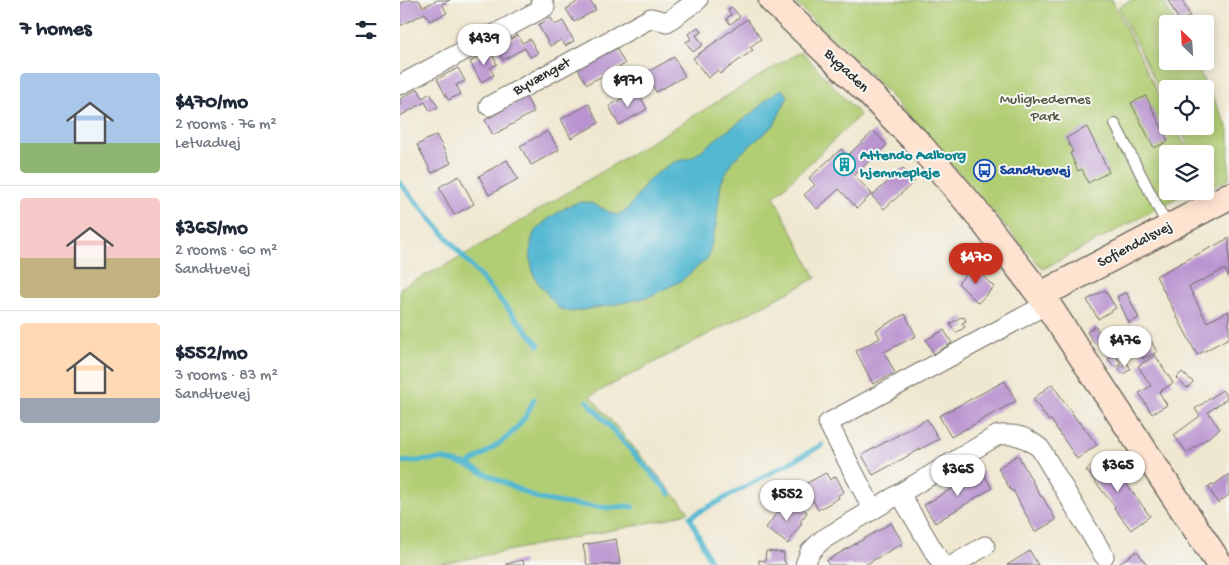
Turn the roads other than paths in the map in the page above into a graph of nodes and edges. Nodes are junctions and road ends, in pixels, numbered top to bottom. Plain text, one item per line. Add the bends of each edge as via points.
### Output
1 (541, 0) edge
2 (698, 0) edge
3 (772, 0) edge
4 (400, 86) edge
5 (489, 106) dead end
6 (1115, 124) dead end
7 (1229, 196) edge
8 (1168, 227) junction
9 (1044, 299) junction
10 (900, 494) junction
11 (874, 510) junction
12 (985, 546) dead end
13 (1104, 556) dead end
14 (805, 565) edge
15 (942, 565) edge
16 (953, 565) edge
17 (1220, 565) edge

1 - 4 street via 545,7
2 - 5 street, Byvænget via 667,22 651,18
3 - 9 street, Bygaden via 918,143
6 - 8 lane
7 - 8 street, Sofiendalsvej
8 - 9 street, Sofiendalsvej
9 - 11 street via 828,423
9 - 17 street, Bygaden
10 - 11 street
10 - 13 street via 998,435 1016,434 1040,448
10 - 15 street
11 - 14 street via 822,540 810,552
12 - 16 street

